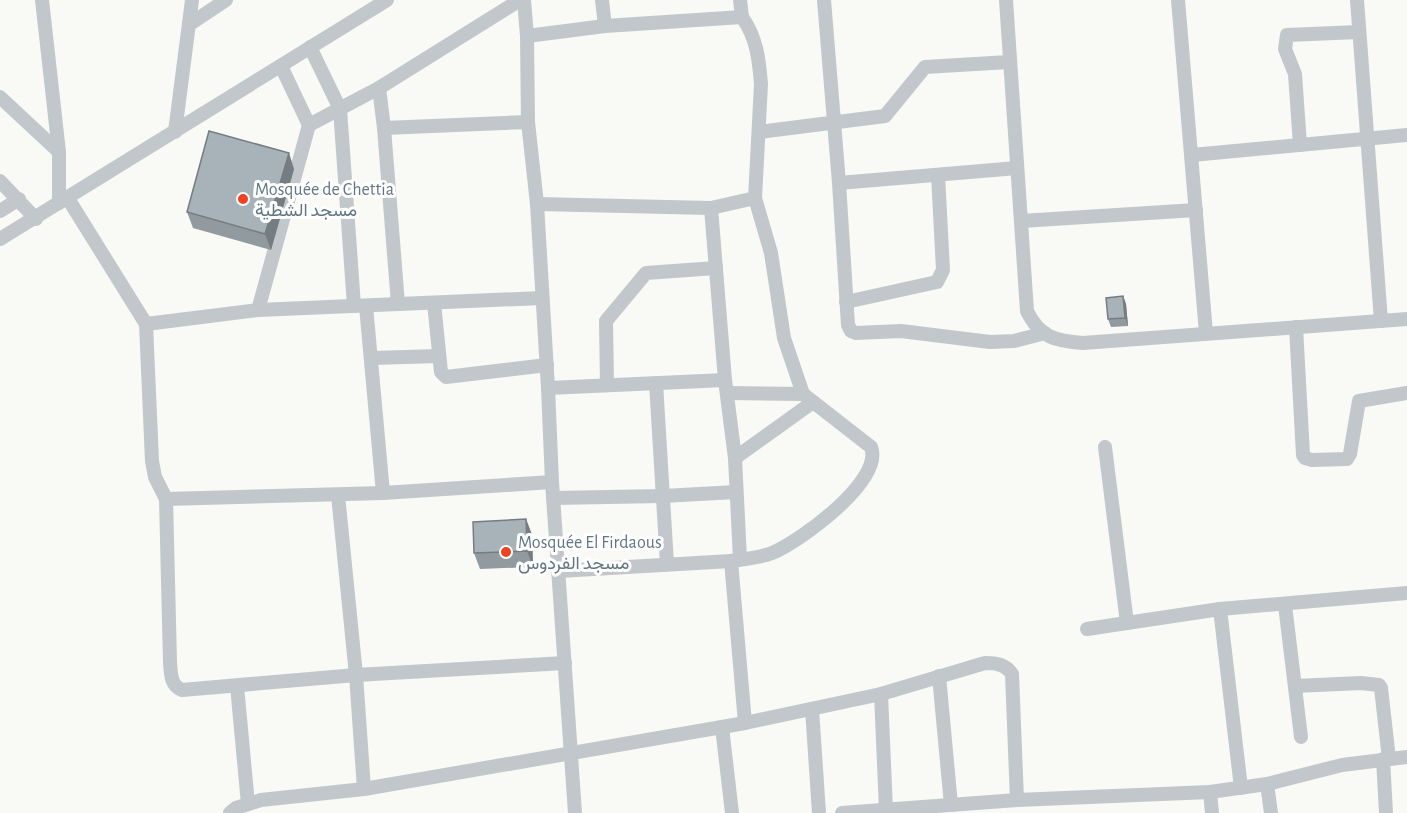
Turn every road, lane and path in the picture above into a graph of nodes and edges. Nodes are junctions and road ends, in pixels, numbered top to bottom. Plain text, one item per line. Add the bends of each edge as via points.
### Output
1 (42, 0) edge
2 (192, 0) edge
3 (226, 0) edge
4 (387, 0) edge
5 (522, 0) edge
6 (602, 0) edge
7 (740, 0) edge
8 (824, 0) edge
9 (1006, 0) edge
10 (1178, 0) edge
11 (1357, 0) edge
12 (742, 17) junction
13 (190, 24) junction
14 (605, 26) junction
15 (1359, 32) junction
16 (527, 36) junction
17 (310, 47) junction
18 (1009, 62) junction
19 (280, 66) junction
20 (379, 88) junction
21 (0, 97) edge
22 (339, 109) junction
23 (528, 122) junction
24 (834, 123) junction
25 (309, 125) junction
26 (384, 128) junction
27 (176, 132) junction
28 (759, 132) junction
29 (1407, 135) edge
30 (1366, 138) junction
31 (1300, 145) junction
32 (59, 152) junction
33 (1192, 155) junction
34 (1017, 168) junction
35 (938, 175) junction
36 (0, 181) edge
37 (839, 183) junction
38 (755, 198) junction
39 (19, 199) junction
40 (64, 200) junction
41 (537, 204) junction
42 (711, 208) junction
43 (1196, 210) junction
44 (0, 211) edge
45 (36, 219) junction
46 (1021, 221) junction
47 (0, 239) edge
48 (716, 268) junction
49 (542, 298) junction
50 (846, 302) junction
51 (434, 303) junction
52 (398, 304) junction
53 (360, 306) junction
54 (258, 310) junction
55 (1407, 319) edge
56 (1381, 321) junction
57 (146, 324) junction
58 (1296, 327) junction
59 (1045, 333) junction
60 (1206, 333) junction
61 (439, 356) junction
62 (371, 358) junction
63 (547, 365) junction
64 (656, 383) junction
65 (607, 385) junction
66 (726, 386) junction
67 (548, 388) junction
68 (1407, 393) edge
69 (808, 398) junction
70 (1105, 447) dead end
71 (735, 458) junction
72 (552, 482) junction
73 (736, 492) junction
74 (383, 493) junction
75 (338, 495) junction
76 (663, 496) junction
77 (553, 498) junction
78 (166, 499) junction
79 (736, 560) junction
80 (666, 564) junction
81 (559, 571) junction
82 (1407, 593) edge
83 (1285, 605) junction
84 (1220, 609) junction
85 (1128, 623) junction
86 (1087, 629) dead end
87 (565, 663) junction
88 (356, 675) junction
89 (939, 676) junction
90 (237, 686) junction
91 (1295, 686) junction
92 (881, 694) junction
93 (812, 709) junction
94 (745, 723) junction
95 (722, 727) junction
96 (1301, 737) dead end
97 (570, 753) junction
98 (1407, 758) edge
99 (1386, 759) junction
100 (1267, 784) junction
101 (1241, 788) junction
102 (363, 789) junction
103 (1210, 792) junction
104 (1017, 800) junction
105 (248, 804) junction
106 (951, 805) junction
107 (886, 810) junction
108 (230, 813) edge
109 (575, 813) edge
110 (732, 813) edge
111 (819, 813) edge
112 (842, 813) edge
113 (1212, 813) edge
114 (1271, 813) edge
115 (1386, 813) edge

1 - 32 street
2 - 13 street
3 - 13 street
4 - 17 street
5 - 16 street
5 - 20 street
6 - 14 street
7 - 12 street
8 - 24 street
9 - 18 street
10 - 33 street
11 - 15 street
12 - 14 street
12 - 28 street via 755,41 760,66
13 - 27 street
14 - 16 street
15 - 30 street
15 - 31 street via 1287,35 1285,49 1295,74
16 - 23 street
17 - 19 street
17 - 22 street
18 - 24 street via 925,67 888,114
18 - 34 street
19 - 25 street
19 - 27 street
20 - 22 street
20 - 26 street
21 - 32 street
22 - 25 street
22 - 53 street
23 - 26 street
23 - 41 street
24 - 28 street
24 - 37 street
25 - 54 street
26 - 52 street
27 - 40 street
28 - 38 street
29 - 30 street
30 - 31 street
30 - 56 street
31 - 33 street
32 - 40 street
33 - 43 street
34 - 35 street
34 - 46 street
35 - 37 street
35 - 50 street via 943,270 940,279
36 - 39 street
37 - 50 street
38 - 42 street
38 - 69 street via 771,253 784,338
39 - 44 street
39 - 45 street
40 - 45 street
40 - 57 street
41 - 42 street
41 - 49 street
42 - 48 street
43 - 46 street
43 - 60 street
45 - 47 street
46 - 59 street via 1027,311
48 - 65 street via 646,273 604,325
48 - 66 street
49 - 51 street
49 - 63 street
50 - 59 street via 848,326 856,333 901,331 990,342
51 - 52 street
51 - 61 street
52 - 53 street
53 - 54 street
53 - 62 street
54 - 57 street
55 - 56 street
56 - 58 street
57 - 78 street via 152,461
58 - 60 street
58 - 68 street via 1305,458 1347,459 1359,401
59 - 60 street via 1051,339 1083,344
61 - 62 street
61 - 63 street via 441,372 446,377
62 - 74 street
63 - 67 street
64 - 65 street
64 - 66 street
64 - 76 street
65 - 67 street
66 - 69 street
66 - 71 street
67 - 72 street
69 - 71 street
69 - 79 street via 871,447 869,468 848,499 814,529 771,554
70 - 85 street
71 - 73 street
72 - 74 street
72 - 77 street
73 - 76 street
73 - 79 street
74 - 75 street
75 - 78 street
75 - 88 street
76 - 77 street
76 - 80 street
77 - 81 street
78 - 90 street via 172,681 185,691
79 - 80 street
79 - 94 street
80 - 81 street
81 - 87 street
82 - 83 street
83 - 84 street
83 - 91 street
84 - 85 street
84 - 101 street
85 - 86 street
87 - 88 street
87 - 97 street
88 - 90 street
88 - 102 street
89 - 92 street
89 - 104 street via 985,663 1001,665 1012,674
89 - 106 street
90 - 105 street
91 - 96 street
91 - 99 street via 1379,685
92 - 93 street
92 - 107 street
93 - 94 street
93 - 111 street
94 - 95 street
95 - 97 street
95 - 110 street
97 - 102 street
97 - 109 street
98 - 99 street
99 - 100 street via 1342,765
99 - 115 street
100 - 101 street
100 - 114 street
101 - 103 street
102 - 105 street
103 - 104 street
103 - 113 street
104 - 106 street
105 - 108 street
106 - 107 street
107 - 112 street

